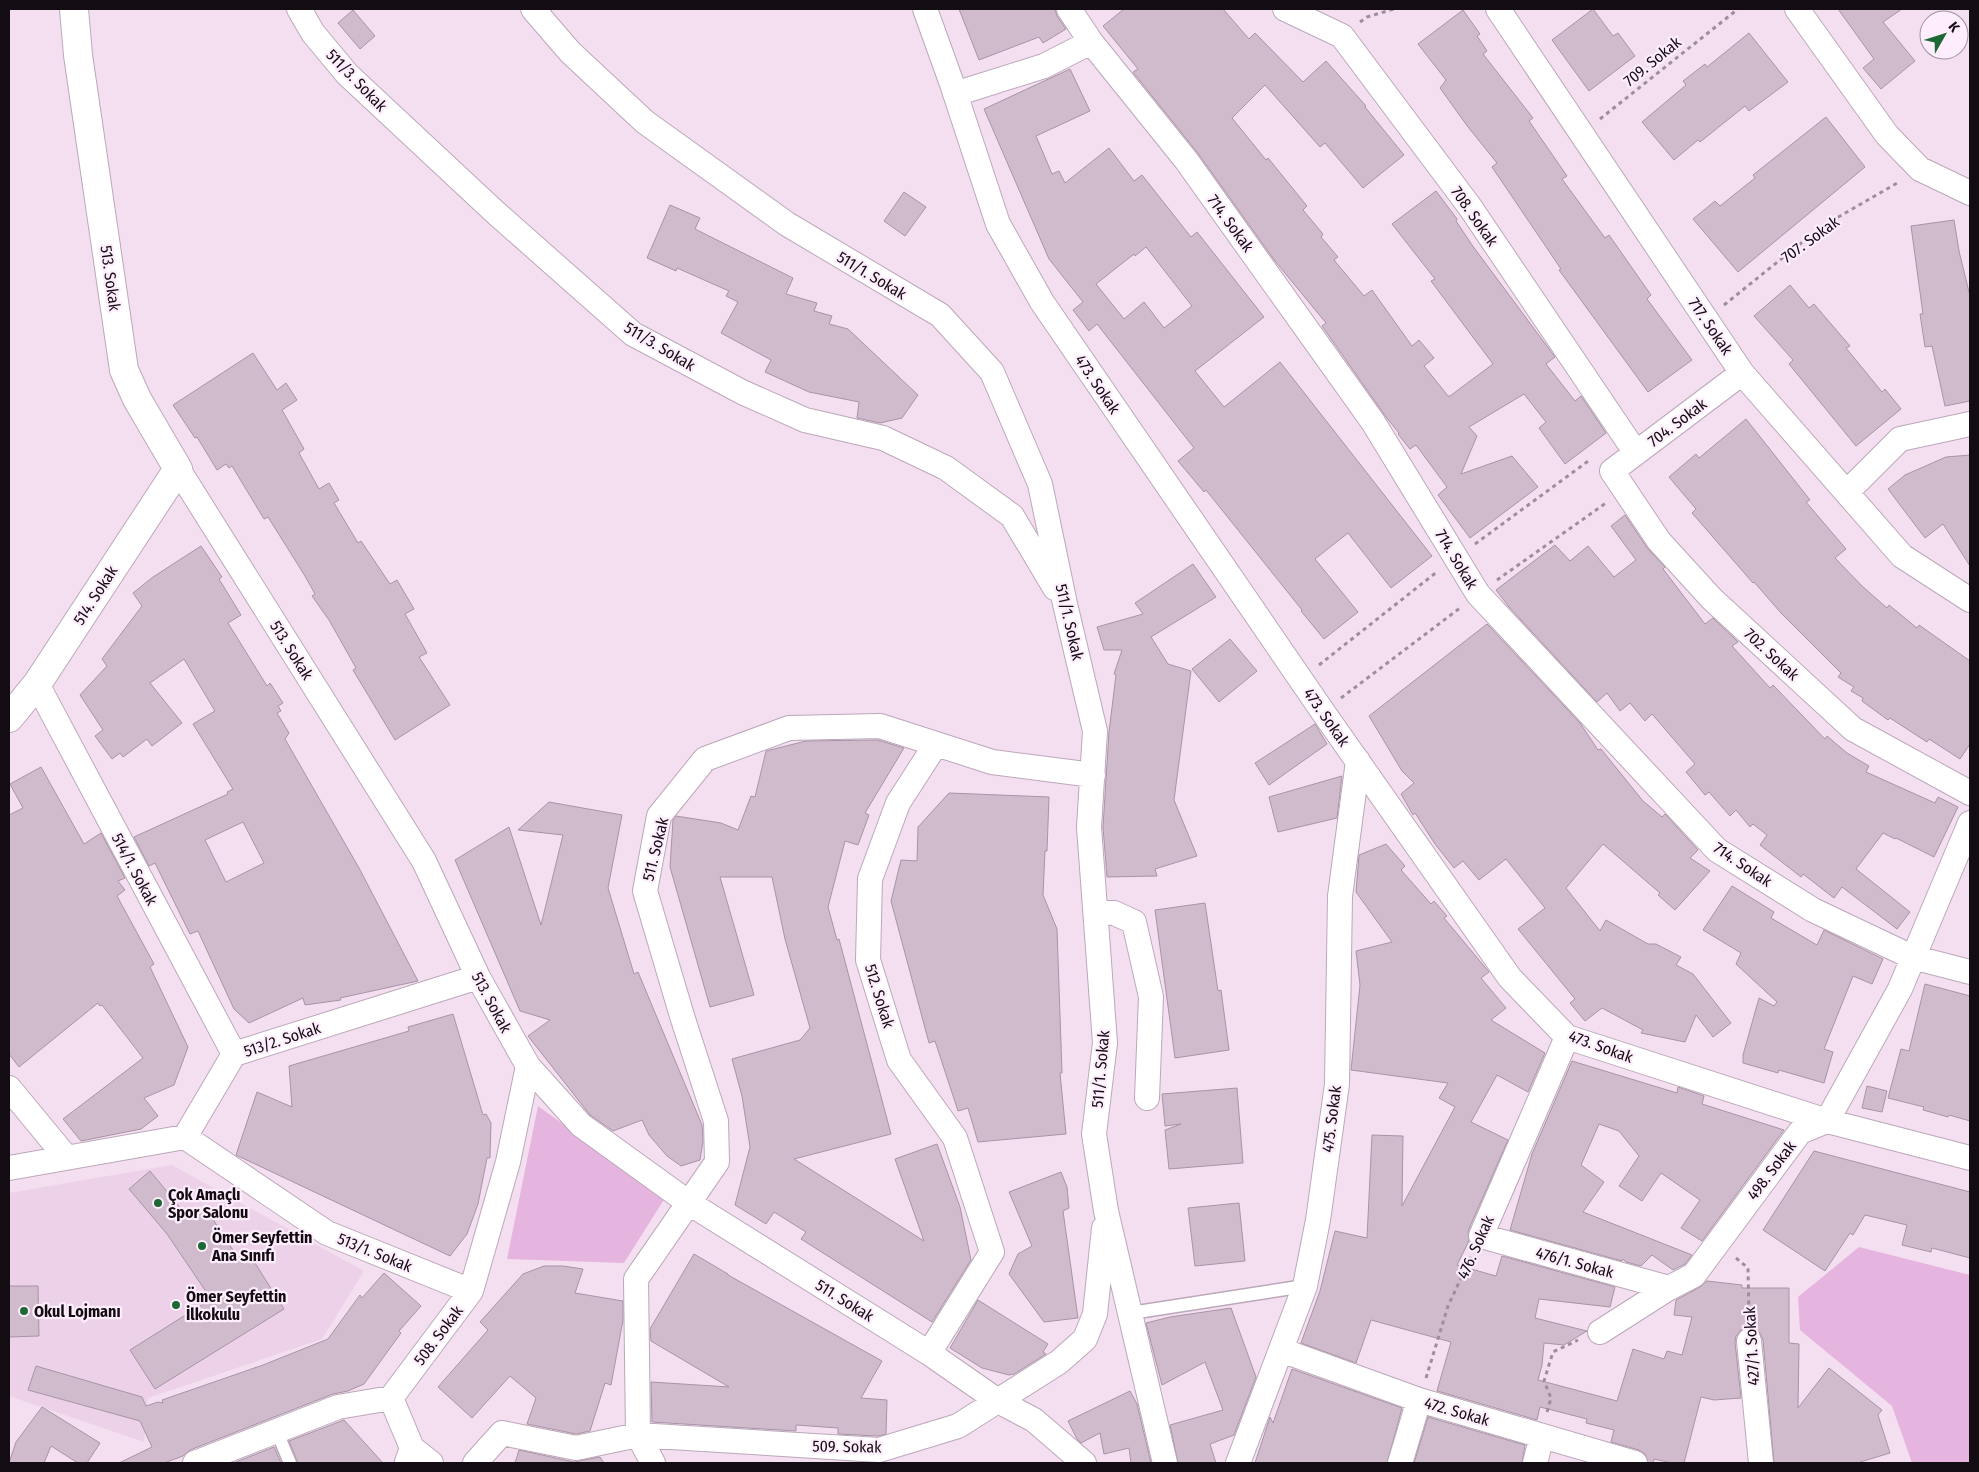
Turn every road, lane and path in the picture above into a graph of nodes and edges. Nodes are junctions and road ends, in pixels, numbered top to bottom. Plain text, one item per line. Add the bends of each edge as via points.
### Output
1 (74, 9) edge
2 (299, 9) edge
3 (533, 9) edge
4 (925, 9) edge
5 (1069, 9) edge
6 (1284, 9) edge
7 (1394, 9) edge
8 (1498, 9) edge
9 (1738, 9) edge
10 (1798, 9) edge
11 (1342, 36) junction
12 (1091, 42) junction
13 (956, 94) junction
14 (1582, 133) junction
15 (1920, 169) junction
16 (1970, 194) edge
17 (1706, 319) junction
18 (1742, 373) junction
19 (1970, 424) edge
20 (1636, 453) junction
21 (178, 469) junction
22 (1612, 471) joint
23 (1847, 492) junction
24 (1970, 600) edge
25 (1065, 604) junction
26 (37, 684) junction
27 (9, 718) edge
28 (936, 744) junction
29 (1358, 761) junction
30 (1093, 775) junction
31 (1970, 793) edge
32 (1970, 823) edge
33 (1096, 912) junction
34 (1912, 958) junction
35 (1970, 972) edge
36 (478, 977) junction
37 (1567, 1036) junction
38 (234, 1054) junction
39 (528, 1066) junction
40 (9, 1088) edge
41 (1147, 1098) dead end
42 (1827, 1121) junction
43 (184, 1137) junction
44 (66, 1157) junction
45 (1970, 1158) edge
46 (9, 1168) edge
47 (690, 1203) junction
48 (1106, 1211) junction
49 (1481, 1236) junction
50 (1718, 1243) junction
51 (1305, 1286) junction
52 (1669, 1288) junction
53 (471, 1291) junction
54 (1130, 1313) junction
55 (1600, 1332) joint
56 (1749, 1341) joint
57 (1281, 1350) junction
58 (929, 1352) junction
59 (391, 1398) junction
60 (1419, 1400) junction
61 (998, 1401) junction
62 (277, 1432) junction
63 (638, 1435) junction
64 (1542, 1436) junction
65 (409, 1456) edge
66 (195, 1463) edge
67 (290, 1463) edge
68 (431, 1463) edge
69 (475, 1463) edge
70 (653, 1463) edge
71 (1084, 1463) edge
72 (1165, 1463) edge
73 (1238, 1463) edge
74 (1400, 1463) edge
75 (1534, 1463) edge
76 (1635, 1463) edge
77 (1761, 1463) edge

1 - 21 street, 513. Sokak via 124,370
2 - 25 street, 511/3. Sokak via 313,33 346,74 496,214 633,334 742,392 805,420 883,438 946,468 1012,516
3 - 25 street, 511/1. Sokak via 570,52 645,122 787,224 940,315 992,372 1040,484
4 - 13 street, 473. Sokak
5 - 12 street, 714. Sokak
6 - 11 street, 708. Sokak
7 - 11 path via 1367,17
8 - 14 street, 717. Sokak
9 - 14 path, 709. Sokak
10 - 15 street via 1887,135
11 - 20 street, 708. Sokak via 1470,207
12 - 13 street via 1044,66
12 - 34 street, 714. Sokak via 1186,160 1373,422 1478,594 1717,850 1813,910
13 - 29 street, 473. Sokak via 998,224 1042,302
14 - 17 street, 717. Sokak
15 - 16 street
15 - 17 path, 707. Sokak via 1821,228
17 - 18 street, 717. Sokak
18 - 20 street, 704. Sokak
18 - 23 street, 717. Sokak
19 - 23 street via 1900,439
20 - 22 street, 704. Sokak
21 - 26 street, 514. Sokak
21 - 36 street, 513. Sokak via 424,861
22 - 31 street, 702. Sokak via 1659,541 1706,591 1853,729
23 - 24 street, 717. Sokak via 1902,556
25 - 30 street, 511/1. Sokak via 1095,731
26 - 27 street, 514. Sokak
26 - 38 street, 514/1. Sokak
28 - 30 street via 992,762
28 - 47 street, 511. Sokak via 880,726 789,728 705,758 659,816 644,891 716,1121 717,1162
28 - 58 street, 512. Sokak via 898,803 870,879 868,960 899,1060 955,1138 992,1252
29 - 37 street, 473. Sokak via 1510,978
29 - 51 street, 475. Sokak via 1340,896 1336,1084 1318,1220
30 - 33 street, 511/1. Sokak via 1090,827
32 - 34 street
33 - 41 street via 1114,913 1134,922 1151,997
33 - 48 street, 511/1. Sokak via 1106,1043 1094,1134
34 - 35 street, 714. Sokak
34 - 42 street via 1900,989
36 - 38 street, 513/2. Sokak
36 - 39 street, 513. Sokak
37 - 42 street, 473. Sokak
37 - 49 street, 476. Sokak
38 - 43 street, 513/2. Sokak
39 - 47 street, 513. Sokak via 581,1125
39 - 53 street, 508. Sokak via 508,1162
40 - 44 street
42 - 45 street, 473. Sokak
42 - 50 street, 498. Sokak via 1800,1132
43 - 44 street
43 - 53 street, 513/1. Sokak via 327,1233
44 - 46 street
47 - 58 street, 511. Sokak
47 - 63 street, 511. Sokak via 636,1279
48 - 54 street, 511/1. Sokak
48 - 61 street, 509. Sokak via 1095,1314 1085,1339 1059,1362
49 - 52 street, 476/1. Sokak
49 - 60 path, 476. Sokak via 1448,1306
50 - 52 street, 498. Sokak via 1694,1275
50 - 56 path, 427/1. Sokak via 1748,1268
51 - 54 lane
51 - 57 street, 475. Sokak
52 - 55 street, 498. Sokak
53 - 59 street, 508. Sokak
54 - 72 street, 511/1. Sokak
55 - 64 path via 1553,1352 1544,1381 1551,1398
56 - 77 street, 427/1. Sokak
57 - 60 street, 472. Sokak
57 - 73 street, 475. Sokak
58 - 61 street, 511. Sokak
59 - 62 street via 338,1406
59 - 65 street
60 - 64 street, 472. Sokak
60 - 74 street
61 - 63 street, 509. Sokak via 958,1426 879,1450
61 - 71 street via 1034,1420
62 - 66 street
62 - 67 lane
63 - 69 street, 509. Sokak via 576,1448 502,1433
63 - 70 street
64 - 75 street
64 - 76 street, 472. Sokak
65 - 68 street

